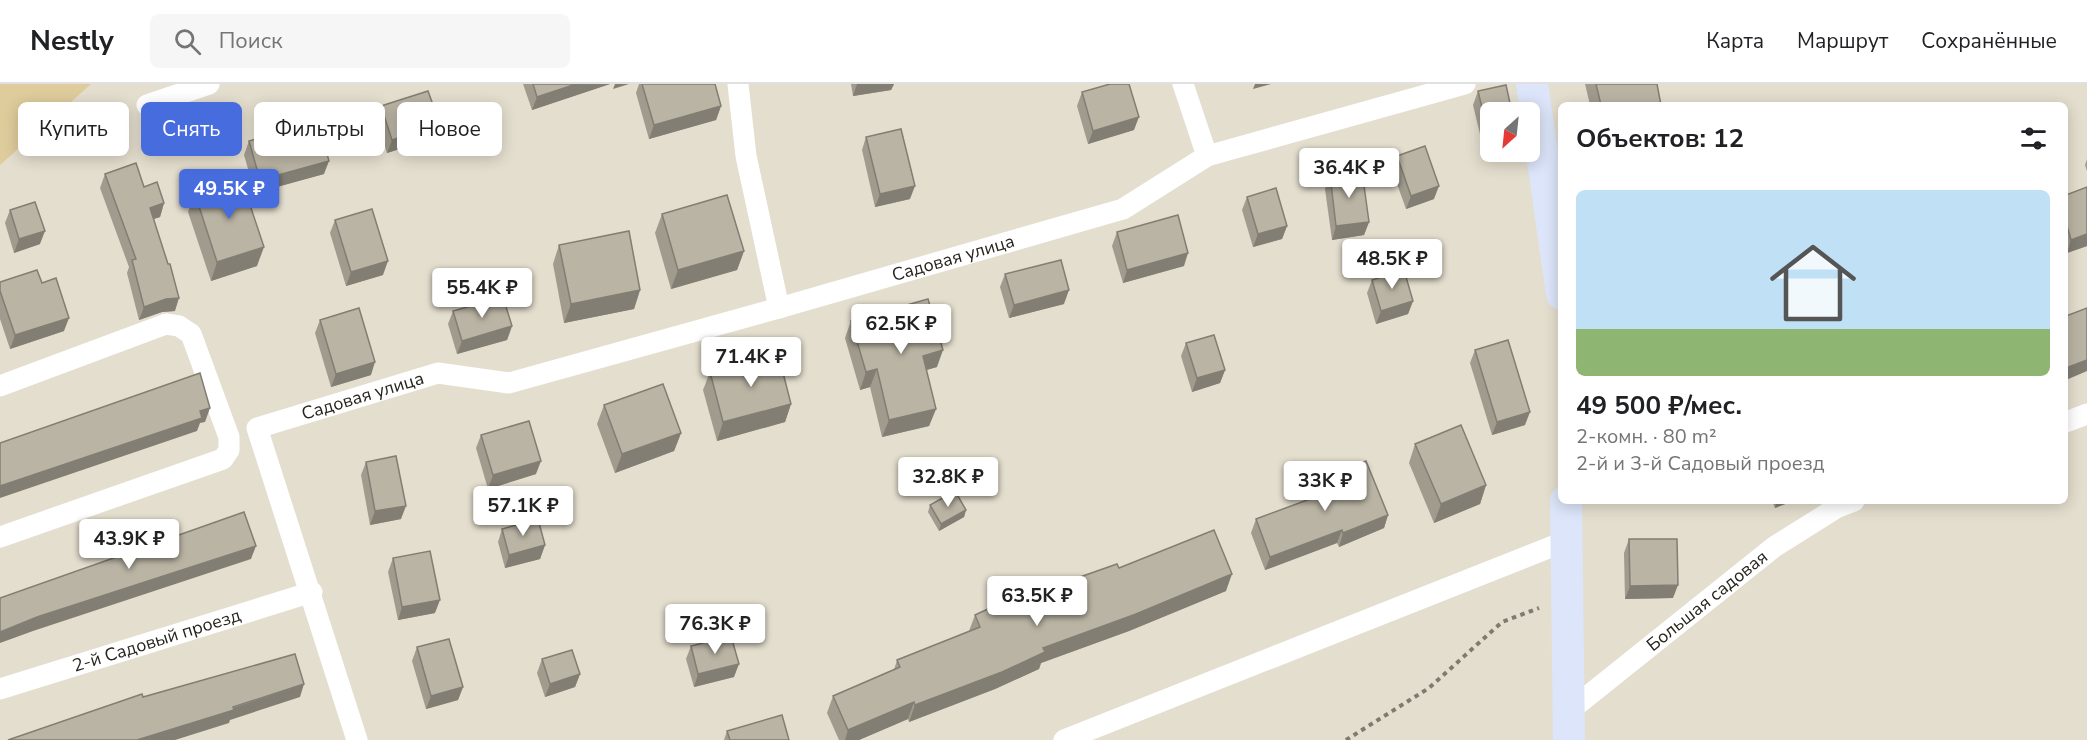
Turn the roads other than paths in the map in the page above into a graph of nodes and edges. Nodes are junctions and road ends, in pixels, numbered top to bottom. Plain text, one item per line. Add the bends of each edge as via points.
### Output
1 (209, 84) edge
2 (738, 84) edge
3 (1183, 84) edge
4 (1465, 84) edge
5 (1532, 84) edge
6 (156, 102) edge
7 (1207, 156) junction
8 (1558, 266) edge
9 (779, 308) junction
10 (0, 386) edge
11 (2087, 414) edge
12 (2068, 422) edge
13 (1566, 504) edge
14 (1846, 504) edge
15 (0, 537) edge
16 (1566, 541) junction
17 (312, 592) junction
18 (0, 689) edge
19 (1569, 726) edge
20 (357, 740) edge
21 (1064, 740) edge

1 - 6 street
2 - 9 street via 746,156
3 - 7 street
4 - 7 street, Садовая улица
5 - 8 street
7 - 9 street, Садовая улица via 1123,209
9 - 17 street, Садовая улица via 509,383 438,373 257,428
10 - 15 street via 166,324 179,326 191,334 229,437 229,450 223,459
11 - 12 street
13 - 16 street
14 - 19 street, Большая садовая via 1774,547
16 - 19 street
16 - 21 street
17 - 18 street, 2-й Садовый проезд
17 - 20 street

